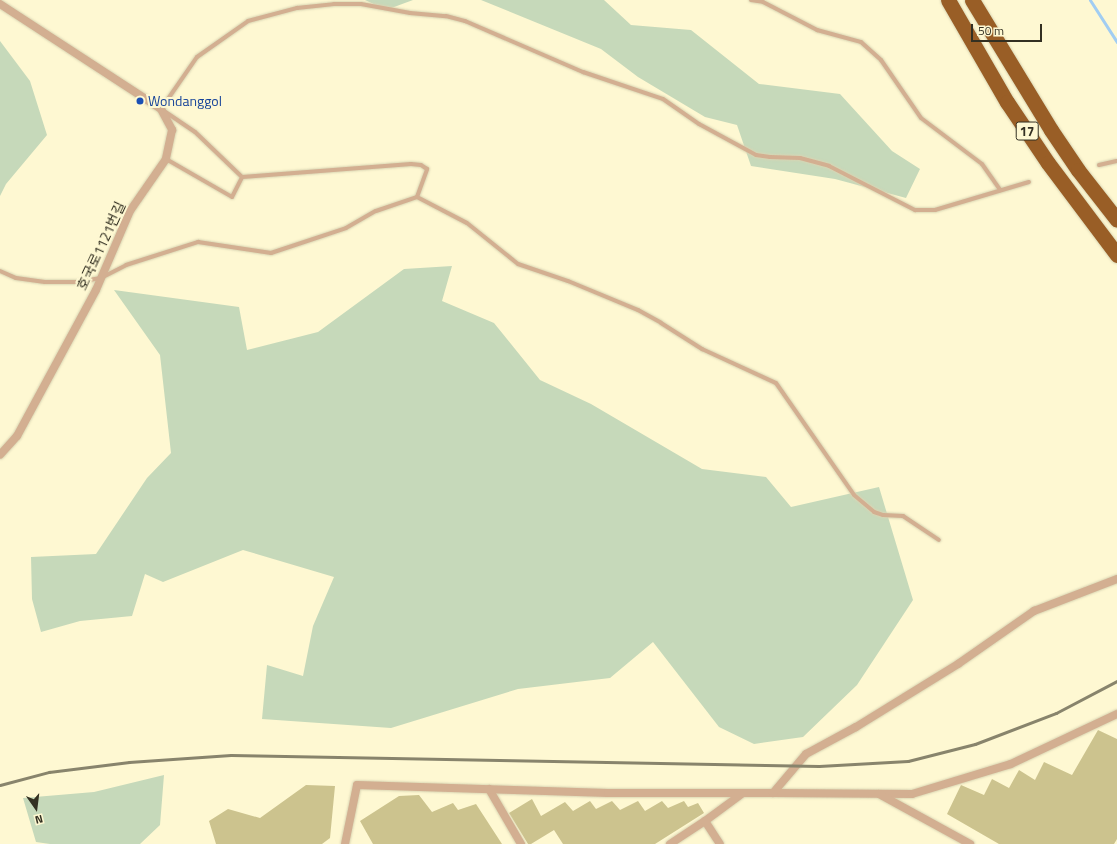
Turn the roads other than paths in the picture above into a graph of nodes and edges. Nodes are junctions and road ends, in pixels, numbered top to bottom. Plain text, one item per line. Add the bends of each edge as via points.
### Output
1 (752, 0) edge
2 (948, 0) edge
3 (972, 0) edge
4 (0, 4) edge
5 (161, 109) junction
6 (166, 159) junction
7 (1117, 161) edge
8 (1099, 165) dead end
9 (242, 177) junction
10 (1029, 182) dead end
11 (1000, 190) junction
12 (417, 197) junction
13 (1117, 220) edge
14 (1117, 255) edge
15 (0, 271) edge
16 (101, 278) junction
17 (0, 455) edge
18 (939, 540) dead end
19 (1117, 578) edge
20 (1117, 714) edge
21 (489, 789) junction
22 (743, 793) junction
23 (773, 793) junction
24 (879, 794) junction
25 (705, 821) junction
26 (345, 844) edge
27 (521, 844) edge
28 (670, 844) edge
29 (720, 844) edge
30 (970, 844) edge

1 - 11 lane via 763,2 817,30 861,42 880,60 921,118 982,164
2 - 14 highway, 17 via 1007,102
3 - 13 highway, 17 via 1051,130
4 - 5 street, 호국로1121번길
5 - 6 street, 호국로1121번길 via 172,130
5 - 9 lane via 195,132
5 - 11 lane via 197,57 248,21 297,8 361,4 465,21 583,72 663,99 699,124 756,155 800,158 829,166 915,210 935,210
6 - 9 lane via 232,197
6 - 16 street, 호국로1121번길 via 130,211
7 - 8 lane
9 - 12 lane via 421,165 427,169
10 - 11 lane
12 - 16 lane via 376,210 346,228 271,253 198,242 126,265
12 - 18 lane via 467,222 518,264 568,281 638,310 702,349 776,383 854,495 874,512 883,516 903,516
15 - 16 lane via 16,278 45,282 78,282
16 - 17 street, 호국로1121번길 via 17,436
19 - 23 street via 1034,611 958,664 856,727 806,754
20 - 24 street via 1011,764 912,794
21 - 22 street via 608,793
21 - 26 street via 357,785
21 - 27 street
22 - 23 street
22 - 25 street
23 - 24 street
24 - 30 street
25 - 28 street
25 - 29 street

